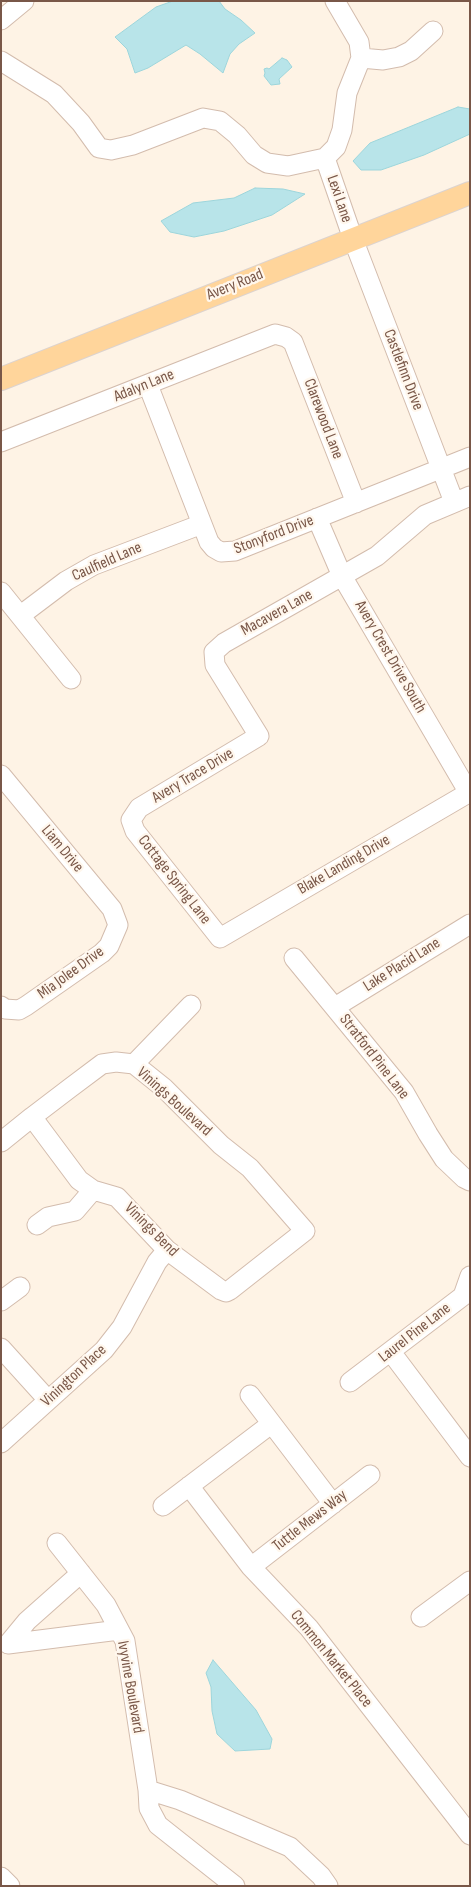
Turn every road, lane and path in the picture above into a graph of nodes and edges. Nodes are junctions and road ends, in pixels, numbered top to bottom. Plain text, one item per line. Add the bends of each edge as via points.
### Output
1 (24, 1) edge
2 (335, 1) edge
3 (1, 20) edge
4 (433, 32) dead end
5 (361, 58) junction
6 (1, 61) edge
7 (325, 158) junction
8 (470, 193) edge
9 (353, 239) junction
10 (286, 337) joint
11 (1, 379) edge
12 (148, 385) junction
13 (1, 442) edge
14 (470, 457) edge
15 (440, 468) junction
16 (462, 499) edge
17 (356, 503) junction
18 (317, 518) junction
19 (202, 524) junction
20 (342, 576) junction
21 (1, 592) edge
22 (20, 615) junction
23 (71, 679) dead end
24 (259, 736) joint
25 (1, 775) edge
26 (469, 793) edge
27 (131, 820) joint
28 (470, 924) edge
29 (118, 925) joint
30 (220, 938) joint
31 (294, 958) dead end
32 (191, 1005) dead end
33 (335, 1006) junction
34 (7, 1008) edge
35 (134, 1064) junction
36 (32, 1117) junction
37 (1, 1142) edge
38 (470, 1181) edge
39 (93, 1190) junction
40 (37, 1225) dead end
41 (305, 1231) joint
42 (166, 1250) junction
43 (470, 1276) edge
44 (20, 1287) dead end
45 (466, 1300) edge
46 (1, 1301) edge
47 (1, 1348) edge
48 (391, 1352) junction
49 (350, 1382) dead end
50 (250, 1395) dead end
51 (48, 1400) junction
52 (272, 1424) junction
53 (1, 1443) edge
54 (470, 1456) edge
55 (370, 1475) dead end
56 (189, 1486) junction
57 (333, 1504) junction
58 (163, 1506) dead end
59 (57, 1543) dead end
60 (251, 1567) junction
61 (81, 1573) junction
62 (470, 1581) edge
63 (421, 1617) dead end
64 (119, 1630) junction
65 (5, 1646) edge
66 (148, 1790) junction
67 (470, 1835) edge
68 (1, 1877) edge
69 (10, 1886) edge
70 (235, 1886) edge
71 (328, 1886) edge

1 - 3 street
2 - 5 street via 359,42
4 - 5 street via 400,57 383,60
5 - 7 street via 348,93 336,147
6 - 7 street via 54,94 99,148 111,150 133,145 203,118 220,121 237,134 254,155 267,163 288,166
7 - 9 street, Lexi Lane
8 - 9 main road, Avery Road
9 - 11 main road, Avery Road
9 - 15 street, Castlefinn Drive
10 - 12 street, Adalyn Lane via 275,334
10 - 17 street, Clarewood Lane via 293,342
12 - 13 street, Adalyn Lane
12 - 19 street, Stonyford Drive
14 - 15 street, Stonyford Drive
15 - 16 street, Castlefinn Drive
15 - 17 street, Stonyford Drive
16 - 20 street, Macavera Lane via 425,515 377,556
17 - 18 street, Stonyford Drive
18 - 19 street, Stonyford Drive via 228,553 214,548
18 - 20 street, Avery Crest Drive South
19 - 22 street, Caulfield Lane via 94,565
20 - 24 street, Macavera Lane via 224,643 214,652 215,665
20 - 26 street, Avery Crest Drive South
21 - 22 street
22 - 23 street
24 - 27 street, Avery Trace Drive via 139,808
25 - 29 street, Liam Drive via 112,909
26 - 30 street, Blake Landing Drive
27 - 30 street, Cottage Spring Lane via 135,831
28 - 33 street, Lake Placid Lane
29 - 34 street, Mia Jolee Drive via 109,946 102,953 26,1006 18,1010
31 - 33 street, Stratford Pine Lane
32 - 35 street
33 - 38 street, Stratford Pine Lane via 404,1092 444,1158
35 - 36 street, Vinings Boulevard via 102,1064
35 - 41 street, Vinings Boulevard via 250,1168
36 - 37 street, Vinings Boulevard
36 - 39 street, Vinings Bend via 79,1180
39 - 40 street via 75,1211 48,1217
39 - 42 street, Vinings Bend via 117,1197
41 - 42 street, Vinings Bend via 226,1292
42 - 51 street, Vinington Place via 122,1327 104,1350
43 - 45 street, Laurel Pine Lane
44 - 46 street
45 - 48 street, Laurel Pine Lane
47 - 51 street
48 - 49 street, Laurel Pine Lane
48 - 54 street
50 - 52 street
51 - 53 street, Vinington Place
52 - 56 street
52 - 57 street
55 - 57 street, Tuttle Mews Way
56 - 58 street
56 - 60 street, Common Market Place
57 - 60 street, Tuttle Mews Way
59 - 61 street, Ivyvine Boulevard
60 - 67 street, Common Market Place via 309,1628
61 - 64 street, Ivyvine Boulevard via 106,1605
61 - 65 street via 27,1621
62 - 63 street
64 - 65 street
64 - 66 street, Ivyvine Boulevard via 125,1641
66 - 70 street, Ivyvine Boulevard via 149,1808 158,1825
66 - 71 street via 180,1800 290,1847
68 - 69 street

